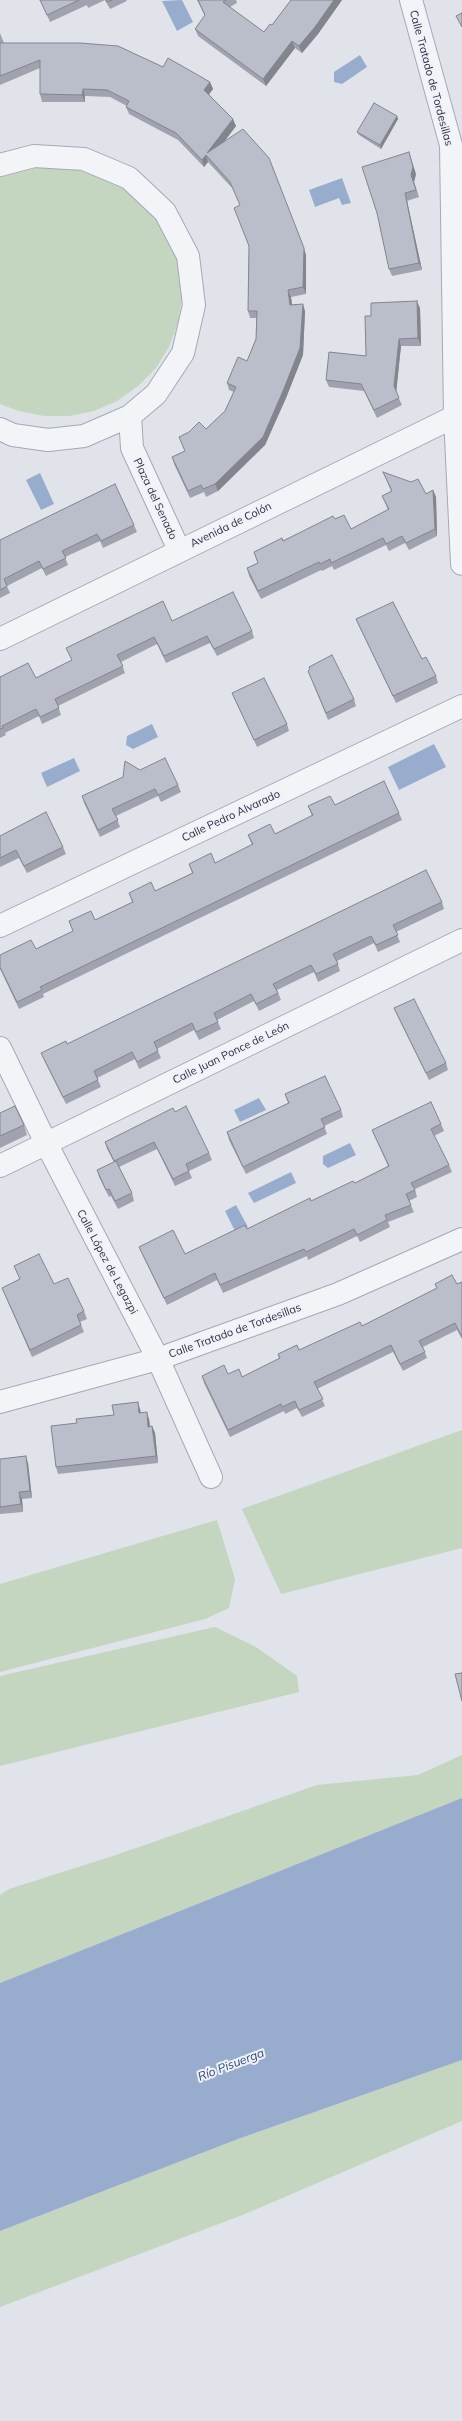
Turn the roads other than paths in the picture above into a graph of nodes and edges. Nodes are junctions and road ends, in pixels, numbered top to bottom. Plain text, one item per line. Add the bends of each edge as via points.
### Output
1 (411, 0) edge
2 (1, 163) edge
3 (458, 415) edge
4 (130, 416) junction
5 (106, 427) junction
6 (0, 429) edge
7 (132, 448) junction
8 (179, 550) junction
9 (462, 564) edge
10 (0, 639) edge
11 (462, 706) edge
12 (0, 926) edge
13 (462, 940) edge
14 (0, 1048) edge
15 (46, 1143) junction
16 (0, 1166) edge
17 (462, 1239) edge
18 (158, 1359) junction
19 (0, 1402) edge
20 (211, 1477) dead end

1 - 3 street, Calle Tratado de Tordesillas via 451,145
2 - 4 street via 34,156 84,159 129,178 165,212 188,256 194,305 183,353 156,394
3 - 8 street, Avenida de Colón
3 - 9 street, Calle Tratado de Tordesillas
4 - 5 street
4 - 7 street, Plaza del Senado
5 - 6 street via 84,436 48,440 13,435
5 - 7 street, Plaza del Senado
7 - 8 street, Plaza del Senado
8 - 10 street, Avenida de Colón
11 - 12 street, Calle Pedro Alvarado
13 - 15 street, Calle Juan Ponce de León
14 - 15 street, Calle López de Legazpi
15 - 16 street, Calle Juan Ponce de León
15 - 18 street, Calle López de Legazpi
17 - 18 street, Calle Tratado de Tordesillas via 338,1294
18 - 19 street, Calle Tratado de Tordesillas
18 - 20 street, Calle López de Legazpi

